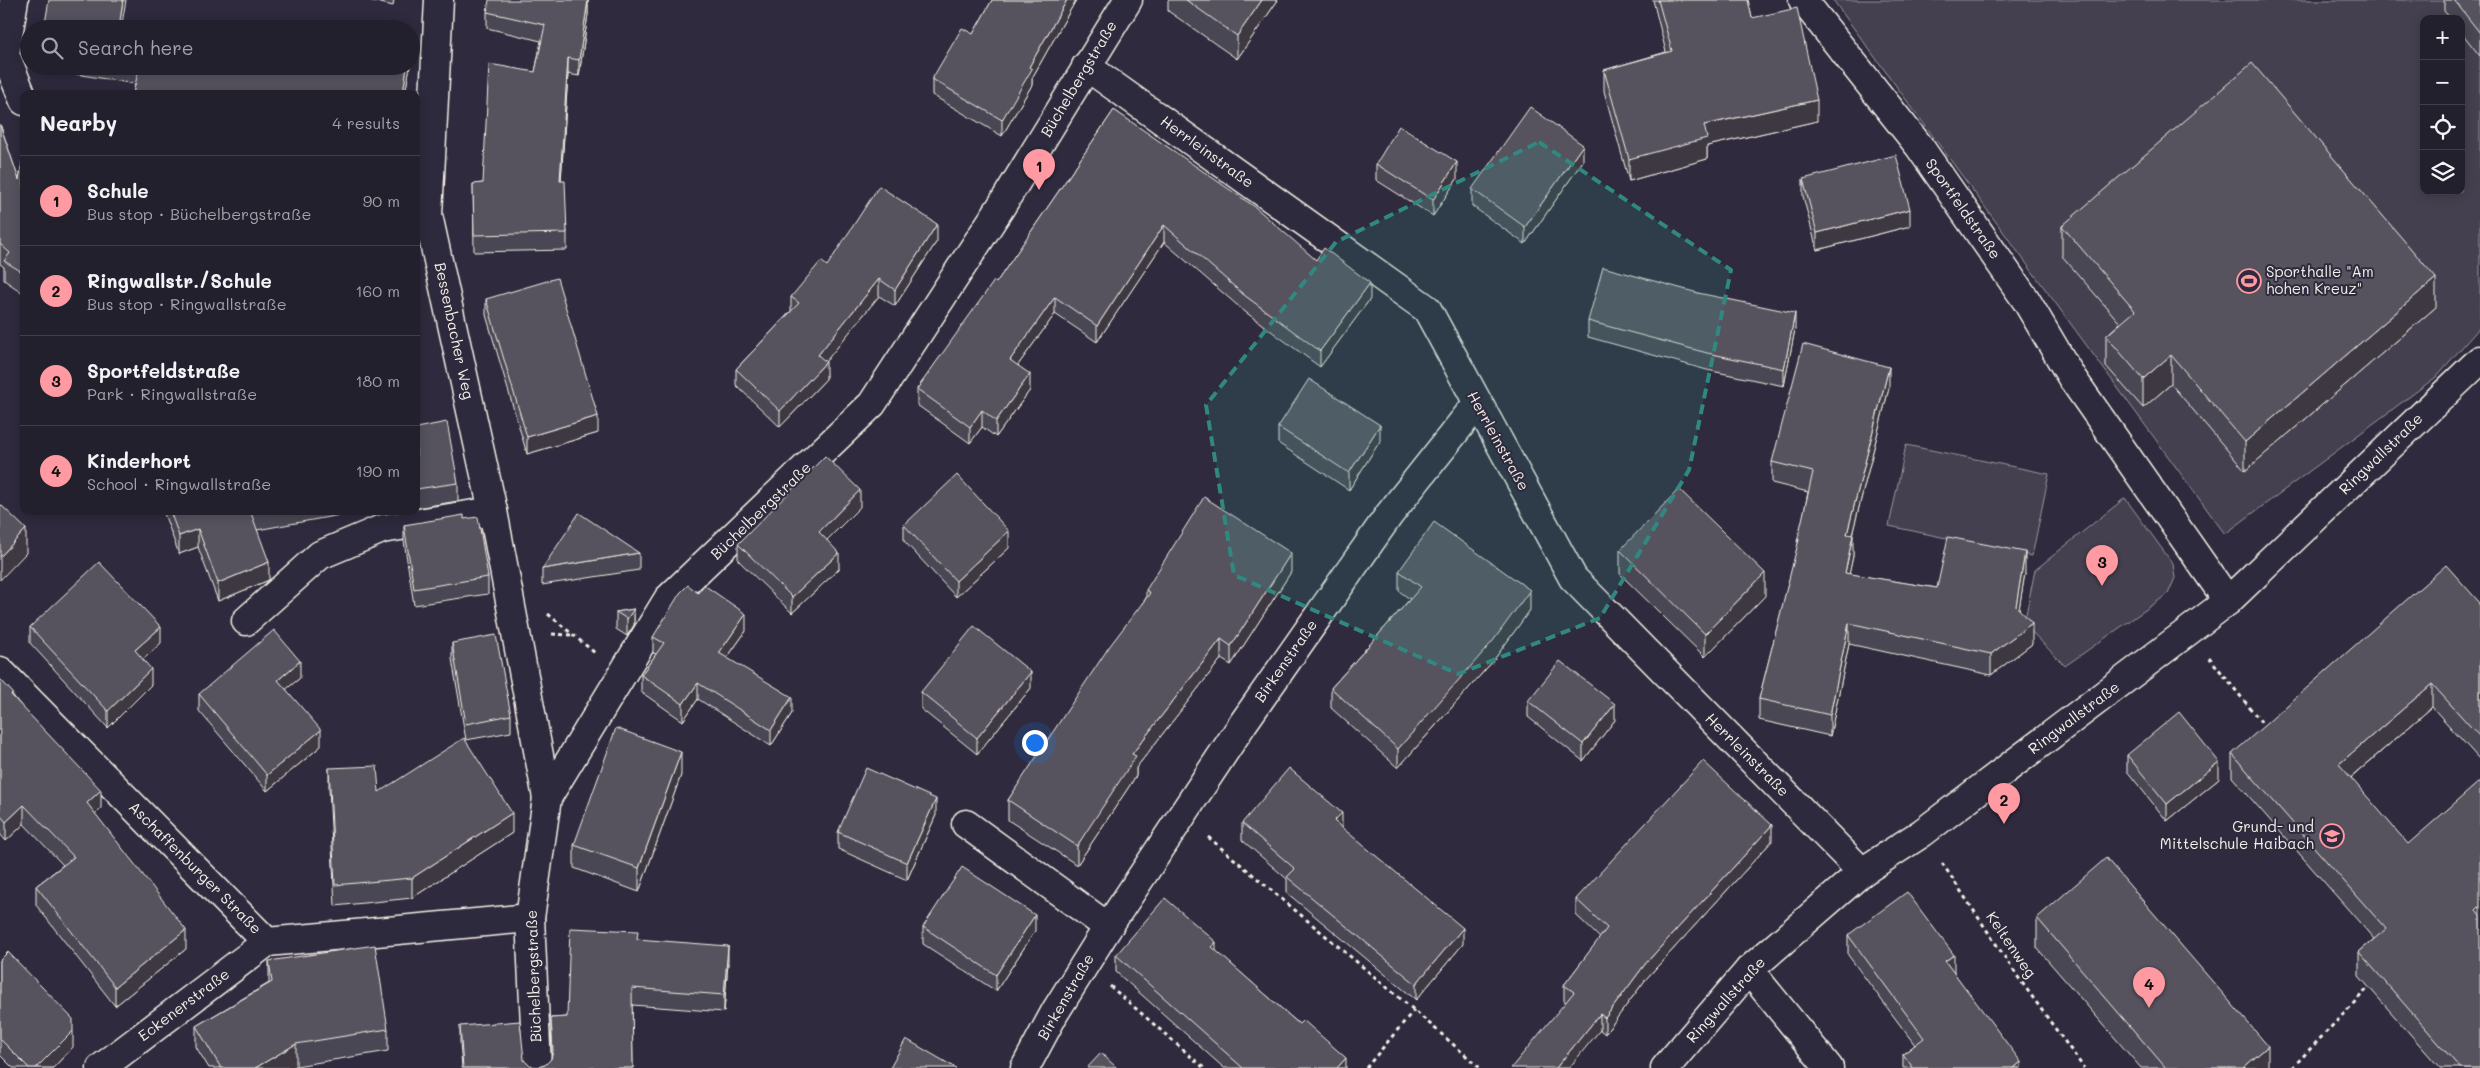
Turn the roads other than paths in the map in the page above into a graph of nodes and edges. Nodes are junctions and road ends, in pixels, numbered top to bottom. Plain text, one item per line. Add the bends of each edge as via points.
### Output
1 (14, 0) edge
2 (439, 0) edge
3 (1128, 0) edge
4 (1803, 0) edge
5 (1086, 66) junction
6 (20, 91) edge
7 (422, 214) edge
8 (2480, 360) edge
9 (1477, 404) junction
10 (493, 511) junction
11 (2228, 601) junction
12 (246, 621) dead end
13 (0, 671) edge
14 (547, 798) junction
15 (966, 824) dead end
16 (1862, 872) junction
17 (530, 918) junction
18 (1108, 927) junction
19 (267, 942) junction
20 (1749, 970) junction
21 (101, 1068) edge
22 (537, 1068) edge
23 (1025, 1068) edge
24 (1665, 1068) edge
25 (1829, 1068) edge

1 - 6 street via 5,54
2 - 7 street, Bessenbacher Weg
3 - 5 street, Büchelbergstraße
4 - 11 street, Sportfeldstraße via 1919,146 2026,300 2072,378
5 - 9 street, Herrleinstraße via 1427,309
5 - 14 street, Büchelbergstraße via 1002,206 872,404 668,599
7 - 10 street, Bessenbacher Weg
8 - 11 street, Ringwallstraße
9 - 16 street, Herrleinstraße via 1573,578
9 - 18 street, Birkenstraße via 1389,514 1244,722
10 - 12 street via 382,529 320,555
10 - 14 street, Bessenbacher Weg
11 - 16 street, Ringwallstraße via 1922,833
13 - 19 street, Aschaffenburger Straße
14 - 17 street, Büchelbergstraße
15 - 18 street
16 - 20 street, Ringwallstraße
17 - 19 street, Aschaffenburger Straße
17 - 22 street, Büchelbergstraße
18 - 23 street, Birkenstraße via 1055,1012
19 - 21 street, Eckenerstraße
20 - 24 street, Ringwallstraße
20 - 25 street

